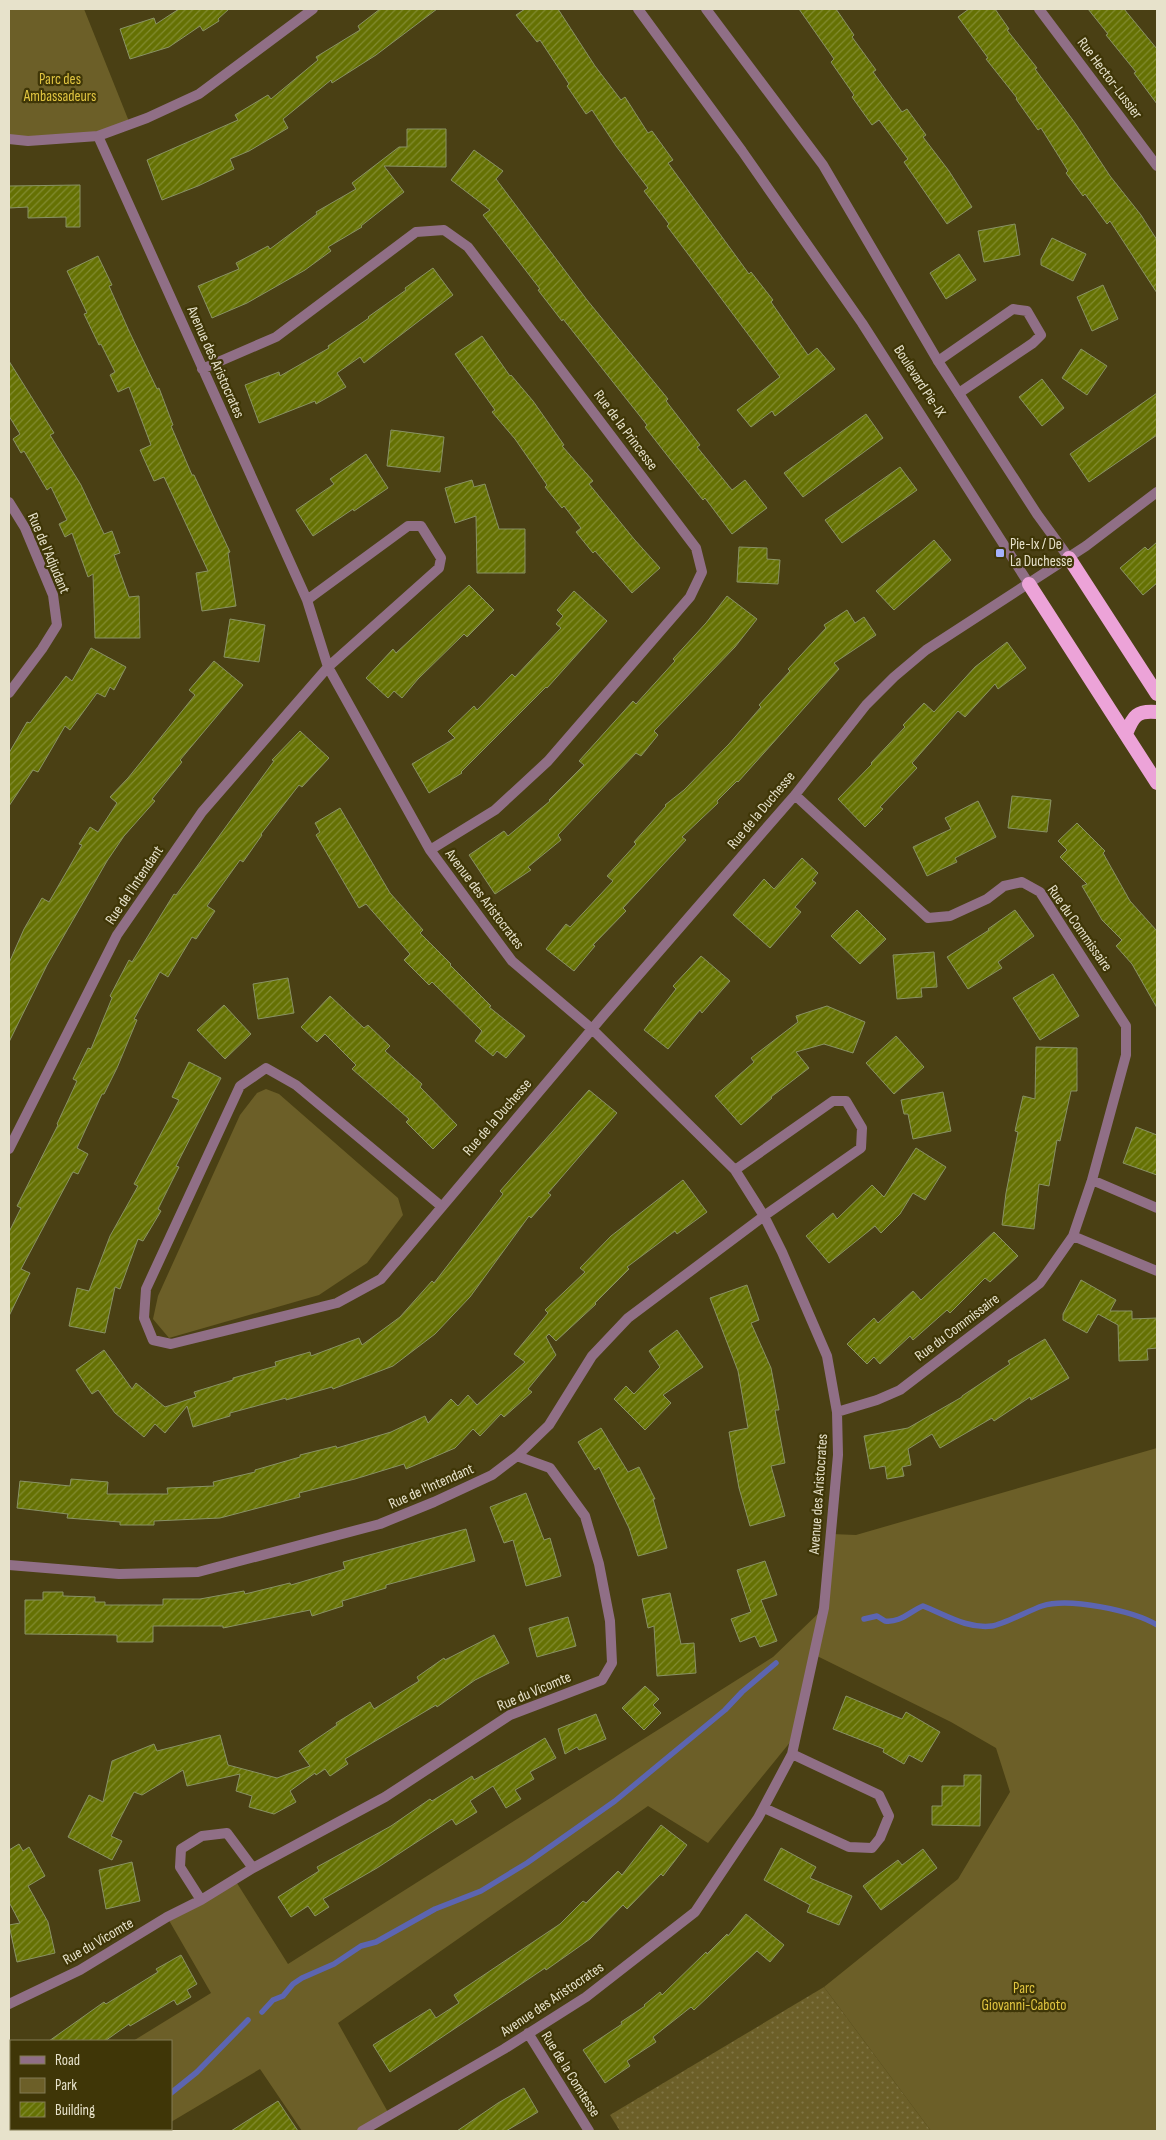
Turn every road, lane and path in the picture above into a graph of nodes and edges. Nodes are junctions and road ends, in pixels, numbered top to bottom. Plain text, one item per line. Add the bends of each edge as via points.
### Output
1 (313, 9) edge
2 (638, 9) edge
3 (706, 9) edge
4 (1038, 9) edge
5 (98, 136) junction
6 (9, 139) edge
7 (1157, 166) edge
8 (938, 361) junction
9 (202, 369) junction
10 (959, 393) junction
11 (1157, 492) edge
12 (9, 502) edge
13 (1069, 558) junction
14 (1030, 584) junction
15 (307, 600) junction
16 (328, 667) junction
17 (9, 693) edge
18 (1157, 694) edge
19 (1157, 712) edge
20 (1126, 734) junction
21 (1157, 783) edge
22 (795, 794) junction
23 (430, 850) junction
24 (592, 1029) junction
25 (9, 1149) edge
26 (735, 1170) junction
27 (1092, 1180) junction
28 (441, 1206) junction
29 (1157, 1208) edge
30 (764, 1216) junction
31 (1073, 1236) junction
32 (1157, 1271) edge
33 (837, 1412) junction
34 (517, 1456) junction
35 (9, 1565) edge
36 (792, 1754) junction
37 (764, 1808) junction
38 (254, 1868) junction
39 (201, 1900) junction
40 (9, 2004) edge
41 (528, 2033) junction
42 (362, 2131) edge
43 (589, 2131) edge

1 - 5 street via 199,94
2 - 14 street, Boulevard Pie-IX via 862,323
3 - 8 street, Boulevard Pie-IX via 823,165
4 - 7 street, Rue Hector-Lussier
5 - 6 street via 28,141
5 - 9 street, Avenue des Aristocrates
8 - 10 street, Boulevard Pie-IX
8 - 10 street, Boulevard Pie-IX via 1014,309 1027,311 1036,324 1041,335
9 - 15 street, Avenue des Aristocrates
9 - 23 street, Rue de la Princesse via 276,337 416,232 444,230 468,247 696,548 702,572 690,597 548,761 495,810
10 - 13 street, Boulevard Pie-IX
11 - 13 street, Rue de la Duchesse
12 - 17 street, Rue de l'Adjudant via 25,528 53,595 57,625
13 - 14 street, Rue de la Duchesse
13 - 18 highway, Boulevard Pie-IX
14 - 20 highway, Boulevard Pie-IX
14 - 22 street, Rue de la Duchesse via 942,639 894,677 852,721
15 - 16 street, Avenue des Aristocrates
15 - 16 street via 408,526 421,526 441,558 439,568
16 - 23 street, Avenue des Aristocrates
16 - 25 street, Rue de l'Intendant via 202,812 117,935
19 - 20 highway via 1137,715
20 - 21 highway, Boulevard Pie-IX
22 - 24 street, Rue de la Duchesse
22 - 27 street, Rue du Commissaire via 928,918 950,916 987,899 1004,886 1022,882 1040,892 1126,1026 1126,1055
23 - 24 street, Avenue des Aristocrates via 512,961
24 - 26 street, Avenue des Aristocrates
24 - 28 street, Rue de la Duchesse
26 - 30 street, Avenue des Aristocrates
26 - 30 street via 833,1101 846,1101 862,1128 860,1148
27 - 29 street
27 - 31 street, Rue du Commissaire
28 - 28 street, Rue de la Duchesse via 381,1278 337,1303 171,1344 153,1340 144,1318 146,1289 240,1086 266,1068 296,1085
30 - 33 street, Avenue des Aristocrates via 827,1356
30 - 34 street, Rue de l'Intendant via 628,1318 592,1356 549,1425
31 - 32 street
31 - 33 street, Rue du Commissaire via 1040,1283 900,1390
33 - 36 street, Avenue des Aristocrates via 838,1455 824,1608
34 - 35 street, Rue de l'Intendant via 492,1475 380,1524 198,1572 119,1574
34 - 38 street, Rue du Vicomte via 550,1468 585,1516 599,1564 610,1621 612,1663 602,1680 510,1715 385,1797
36 - 37 street, Avenue des Aristocrates
36 - 37 street via 879,1795 889,1816 880,1838 872,1848 848,1847
37 - 41 street, Avenue des Aristocrates via 695,1912 586,1997
38 - 39 street, Rue du Vicomte
38 - 39 street via 227,1833 202,1836 181,1849 180,1867
39 - 40 street, Rue du Vicomte via 80,1970
41 - 42 street, Avenue des Aristocrates
41 - 43 street, Rue de la Comtesse

